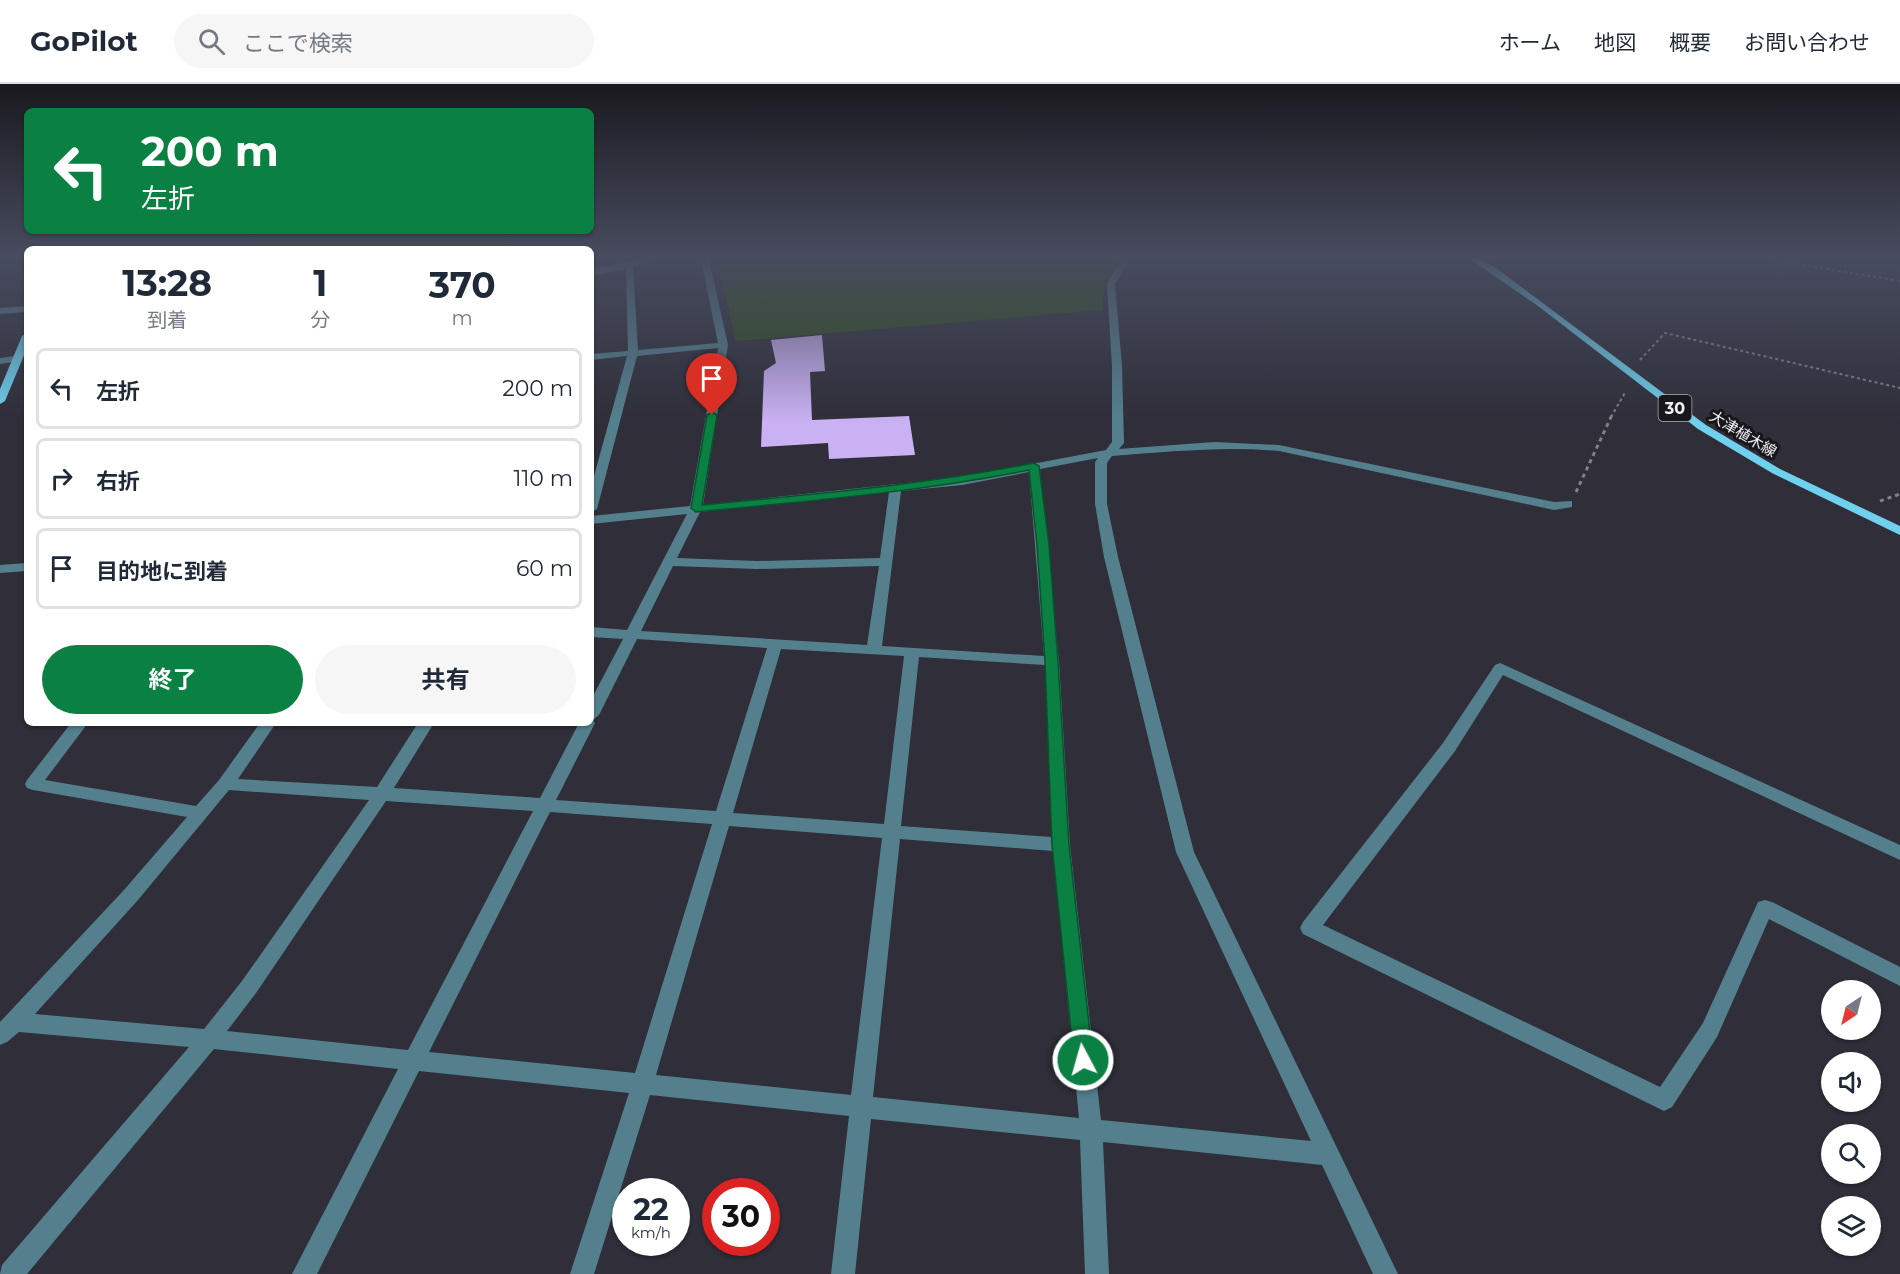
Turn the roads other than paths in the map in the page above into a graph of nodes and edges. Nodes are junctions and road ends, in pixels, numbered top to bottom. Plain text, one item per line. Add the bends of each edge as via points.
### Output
1 (632, 311) edge
2 (716, 311) edge
3 (1113, 311) edge
4 (1549, 311) edge
5 (24, 345) edge
6 (723, 345) junction
7 (633, 353) junction
8 (594, 357) edge
9 (16, 359) junction
10 (0, 361) edge
11 (0, 401) edge
12 (1108, 453) junction
13 (1034, 466) junction
14 (896, 489) junction
15 (594, 498) edge
16 (1568, 504) road end
17 (696, 508) junction
18 (594, 520) edge
19 (1900, 531) edge
20 (671, 562) junction
21 (886, 562) junction
22 (24, 567) edge
23 (0, 569) edge
24 (594, 632) edge
25 (634, 634) junction
26 (776, 642) junction
27 (874, 649) junction
28 (912, 651) junction
29 (1052, 661) junction
30 (594, 709) edge
31 (78, 726) edge
32 (266, 726) edge
33 (424, 726) edge
34 (585, 726) edge
35 (225, 784) junction
36 (382, 794) junction
37 (544, 805) junction
38 (199, 813) junction
39 (723, 819) junction
40 (891, 832) junction
41 (1060, 845) junction
42 (1900, 853) edge
43 (1900, 977) edge
44 (7, 1028) edge
45 (209, 1039) junction
46 (416, 1059) junction
47 (643, 1083) junction
48 (861, 1107) junction
49 (1091, 1131) junction
50 (1330, 1154) junction
51 (11, 1274) edge
52 (304, 1274) edge
53 (582, 1274) edge
54 (843, 1274) edge
55 (1097, 1274) edge
56 (1386, 1274) edge

1 - 7 street
2 - 6 street
3 - 12 street via 1118,443
4 - 19 main road, 大津植木線 / 30 via 1702,427 1820,494
5 - 9 main road
6 - 7 street
6 - 17 street
7 - 8 street
7 - 15 street
9 - 10 street
9 - 11 main road
12 - 13 street
12 - 16 street via 1248,445 1279,448 1554,506
12 - 50 street via 1101,462 1101,504 1111,557 1185,852
13 - 14 street
13 - 29 street
14 - 17 street
14 - 21 street
17 - 18 street
17 - 20 street
20 - 21 street
20 - 25 street
21 - 27 street
22 - 23 street
24 - 25 street
25 - 26 street
25 - 30 street
26 - 27 street
26 - 39 street
27 - 28 street
28 - 29 street
28 - 40 street
29 - 41 street
31 - 38 street via 33,784
32 - 35 street
33 - 36 street
34 - 37 street
35 - 36 street
35 - 38 street
36 - 37 street
36 - 45 street
37 - 39 street
37 - 46 street
38 - 44 street via 130,895
39 - 40 street
39 - 47 street
40 - 41 street
40 - 48 street
41 - 49 street
42 - 43 street via 1500,668 1449,747 1310,928 1664,1100 1710,1030 1765,908
44 - 45 street
45 - 46 street
45 - 51 street
46 - 47 street
46 - 52 street
47 - 48 street
47 - 53 street
48 - 49 street
48 - 54 street
49 - 50 street
49 - 55 street
50 - 56 street

